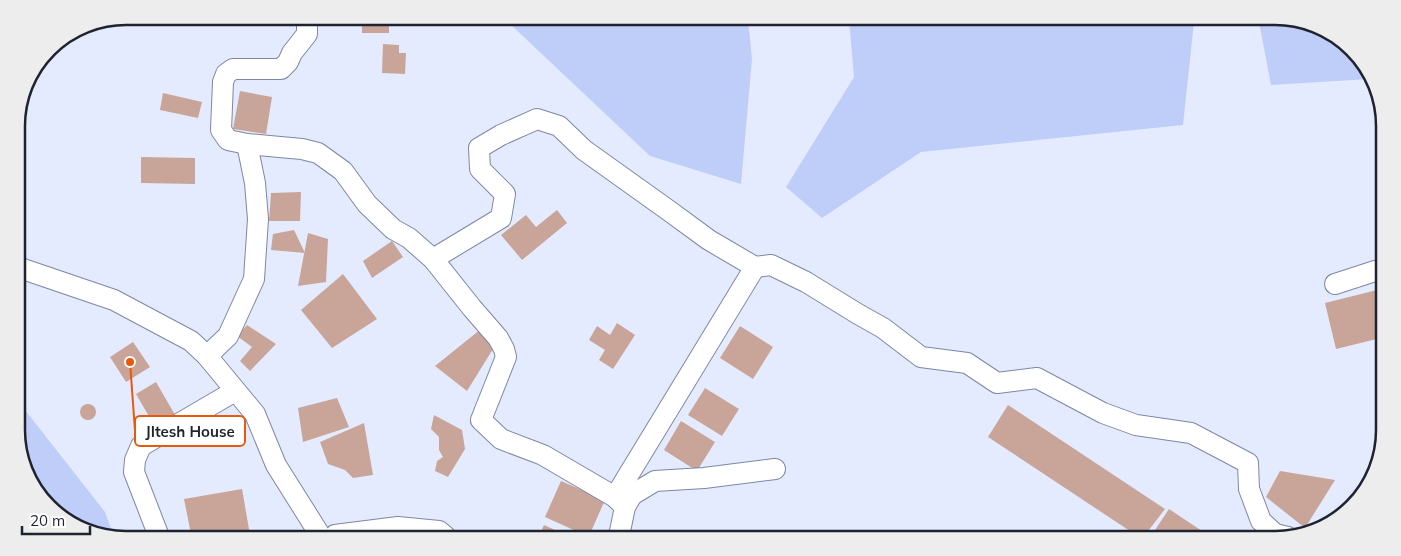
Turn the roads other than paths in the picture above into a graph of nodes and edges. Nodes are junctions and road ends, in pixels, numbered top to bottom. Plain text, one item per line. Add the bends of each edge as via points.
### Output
1 (307, 25) edge
2 (247, 144) junction
3 (433, 259) junction
4 (754, 266) junction
5 (25, 270) edge
6 (1376, 271) edge
7 (1335, 284) dead end
8 (207, 356) junction
9 (235, 391) junction
10 (775, 469) dead end
11 (620, 502) junction
12 (157, 531) edge
13 (317, 531) edge
14 (366, 531) edge
15 (439, 531) edge
16 (618, 531) edge
17 (1271, 531) edge

1 - 2 street via 307,34 281,69 233,69 226,74 221,130 228,140
2 - 3 street via 318,153 343,171 367,204 393,229
2 - 8 street via 258,219 254,280 228,336
3 - 4 street via 501,218 505,194 480,169 479,148 537,118 559,126 584,150 709,240
3 - 11 street via 504,348 506,356 481,420 501,438 543,455
4 - 11 street
4 - 17 street via 771,265 806,282 883,328 921,357 967,363 996,383 1037,378 1103,413 1136,425 1191,433 1248,463 1250,490 1261,521
5 - 8 street via 114,300 191,341
6 - 7 street
8 - 9 street
9 - 12 street via 141,446 134,472
9 - 13 street via 255,414 276,465
10 - 11 street via 655,481
11 - 16 street
14 - 15 street via 398,527

